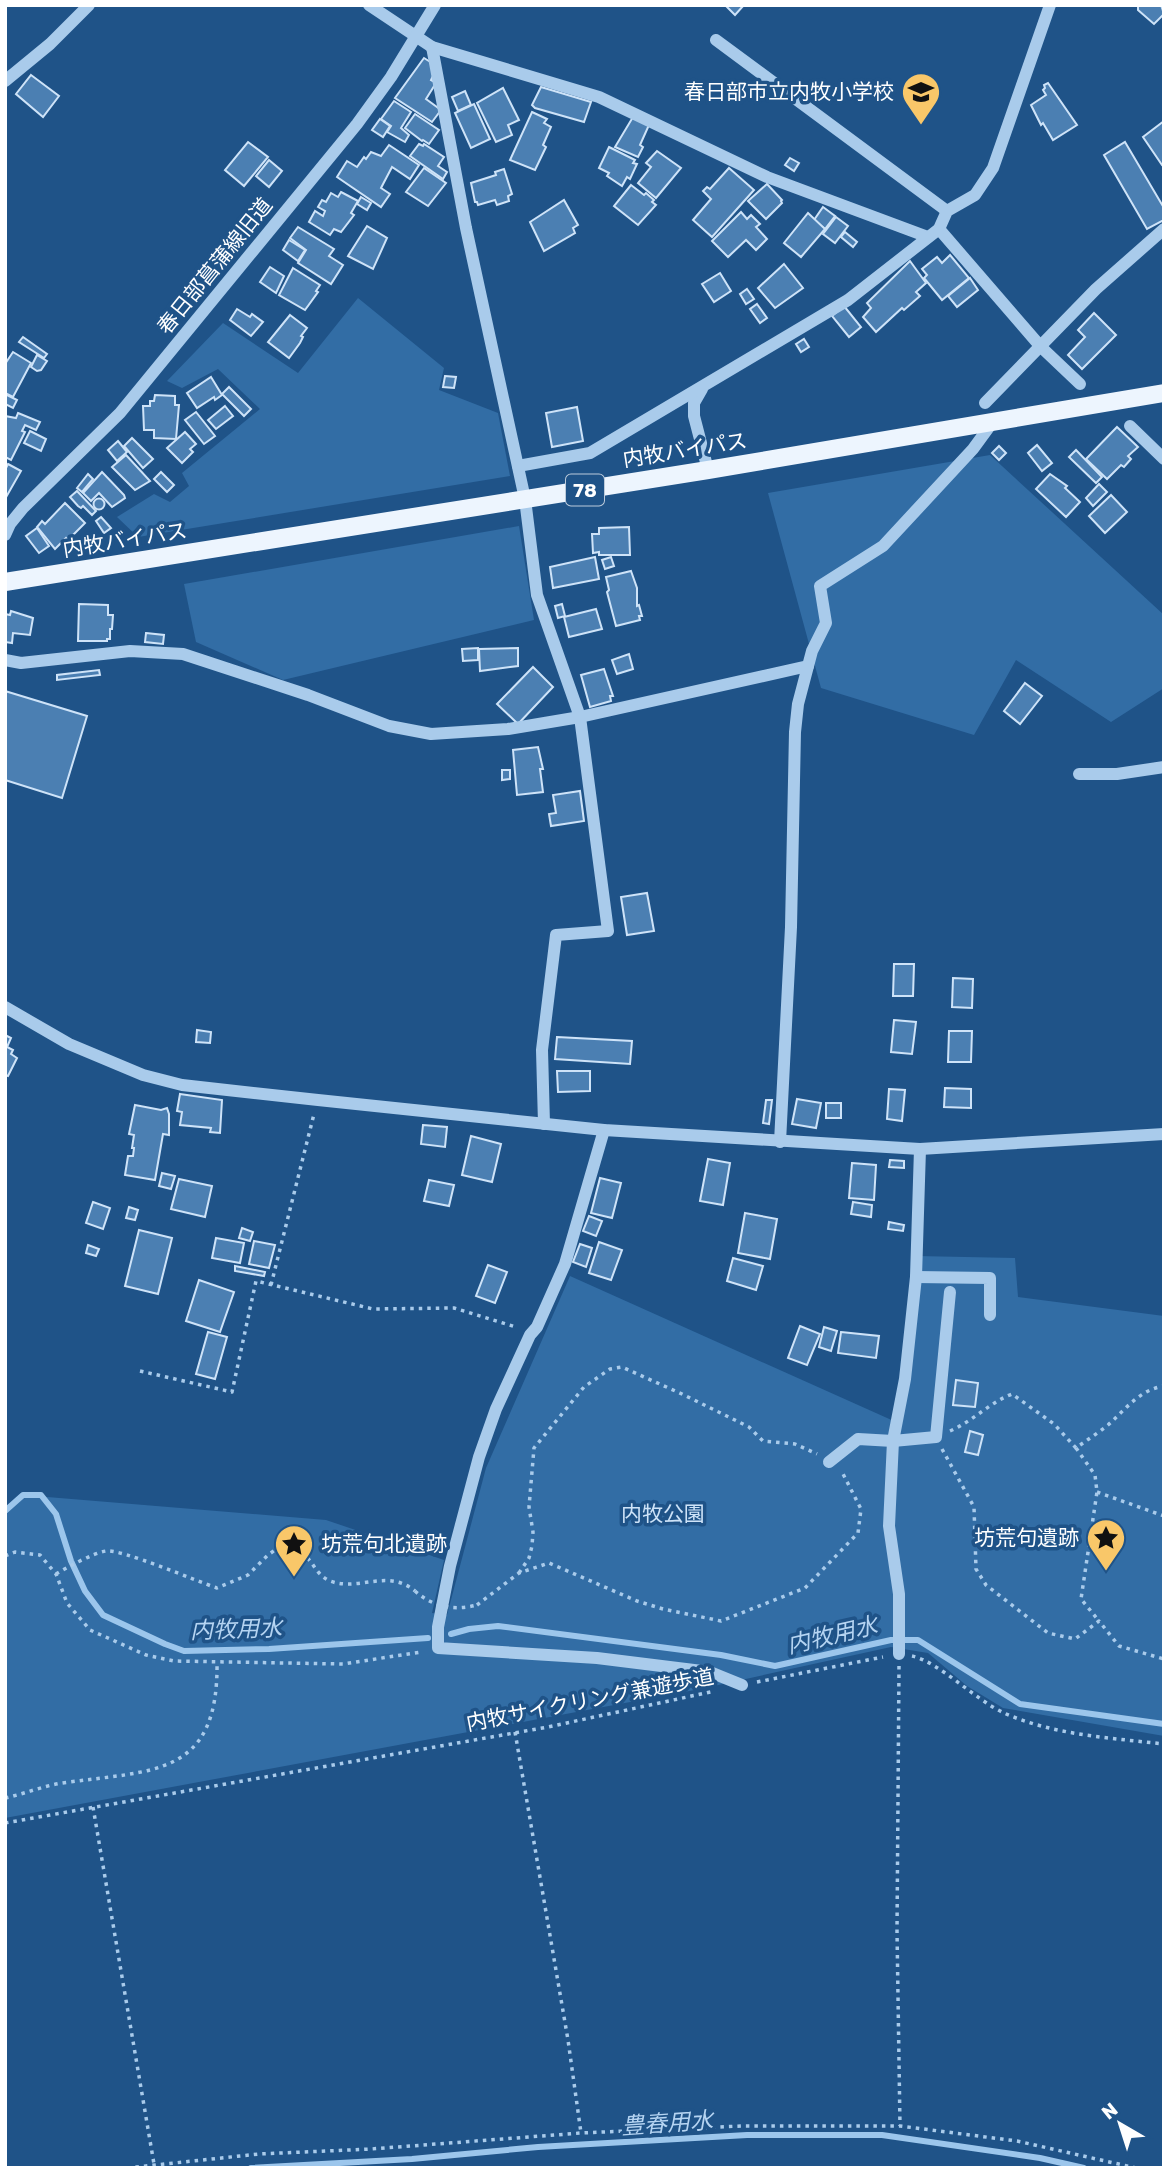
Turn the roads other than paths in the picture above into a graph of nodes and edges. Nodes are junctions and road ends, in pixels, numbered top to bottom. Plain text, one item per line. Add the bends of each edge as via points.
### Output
1 (89, 5) edge
2 (369, 5) edge
3 (435, 5) edge
4 (1050, 5) edge
5 (417, 37) junction
6 (716, 40) dead end
7 (432, 47) junction
8 (5, 82) edge
9 (947, 211) junction
10 (939, 229) junction
11 (1164, 229) edge
12 (928, 237) junction
13 (1041, 347) junction
14 (1080, 384) dead end
15 (702, 388) junction
16 (1164, 393) edge
17 (985, 403) dead end
18 (992, 423) junction
19 (1130, 426) dead end
20 (1164, 459) edge
21 (518, 466) junction
22 (708, 470) junction
23 (525, 499) junction
24 (5, 535) edge
25 (5, 582) edge
26 (5, 660) edge
27 (808, 666) junction
28 (580, 717) junction
29 (1164, 767) edge
30 (1079, 774) dead end
31 (5, 1007) edge
32 (544, 1124) junction
33 (604, 1130) junction
34 (1164, 1134) edge
35 (780, 1142) junction
36 (919, 1149) junction
37 (916, 1277) junction
38 (950, 1292) dead end
39 (990, 1315) dead end
40 (893, 1441) junction
41 (828, 1462) road end
42 (898, 1644) road end
43 (742, 1685) road end

1 - 8 street
2 - 5 street
3 - 5 street, 春日部菖蒲線旧道
4 - 9 street via 993,167 975,195
5 - 7 street
5 - 24 street, 春日部菖蒲線旧道 via 357,124 120,413 23,508
6 - 9 street
7 - 12 street via 599,97 767,177
7 - 21 street
9 - 10 street
10 - 12 street
10 - 13 street
11 - 13 street via 1096,289
12 - 15 street via 848,300
13 - 14 street
13 - 17 street
15 - 21 street via 590,453
15 - 22 street via 694,403 694,416
16 - 18 main road, 内牧バイパス / 78
18 - 22 main road, 内牧バイパス / 78
18 - 27 street via 974,449 883,546 820,586 826,623
19 - 20 street
21 - 23 street
22 - 23 main road, 内牧バイパス / 78
23 - 25 main road, 内牧バイパス / 78
23 - 28 street via 537,595
26 - 28 street via 21,663 130,651 183,654 389,726 430,734 508,729
27 - 28 street
27 - 35 street via 795,732
28 - 32 street via 608,931 556,934 542,1050
29 - 30 street
31 - 32 street via 69,1044 143,1075 182,1085
32 - 33 street
33 - 35 street
33 - 43 street via 565,1264 496,1409 479,1457 448,1577 438,1648 597,1658 710,1672
34 - 36 street
35 - 36 street
36 - 37 street
37 - 39 street via 990,1278
37 - 40 street
38 - 40 street via 936,1437
40 - 41 street via 858,1438
40 - 42 street via 889,1526 900,1594

